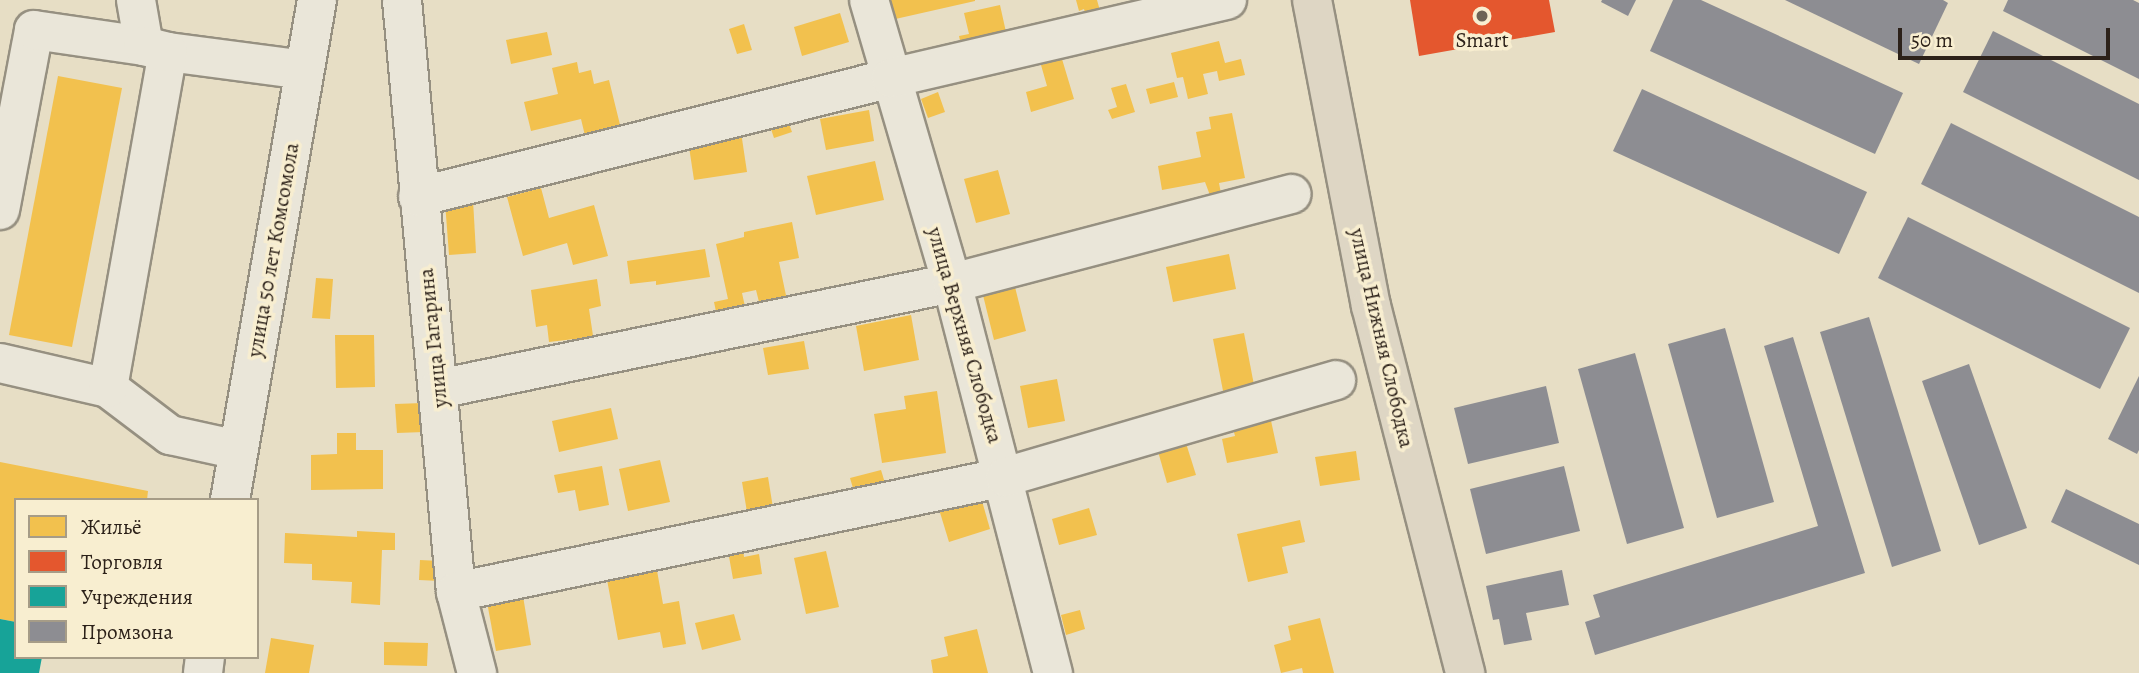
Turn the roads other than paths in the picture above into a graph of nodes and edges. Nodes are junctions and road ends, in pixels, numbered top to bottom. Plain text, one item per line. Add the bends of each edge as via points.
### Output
1 (136, 0) edge
2 (317, 0) edge
3 (402, 0) edge
4 (869, 0) edge
5 (1227, 0) edge
6 (1312, 0) edge
7 (27, 15) edge
8 (156, 49) junction
9 (304, 70) junction
10 (891, 78) junction
11 (1292, 194) dead end
12 (418, 197) junction
13 (0, 211) edge
14 (952, 283) junction
15 (0, 363) edge
16 (1336, 380) dead end
17 (108, 388) junction
18 (438, 389) junction
19 (238, 450) junction
20 (1005, 477) junction
21 (230, 498) edge
22 (456, 592) junction
23 (477, 673) edge
24 (1053, 673) edge
25 (1465, 673) edge

1 - 8 street
2 - 9 street, улица 50 лет Комсомола
3 - 12 street, улица Гагарина
4 - 10 street, улица Верхняя Слободка
5 - 10 street
6 - 25 main road, улица Нижняя Слободка via 1371,306
7 - 8 street
7 - 13 street
8 - 9 street
8 - 17 street
9 - 19 street, улица 50 лет Комсомола
10 - 12 street
10 - 14 street, улица Верхняя Слободка
11 - 14 street
12 - 18 street, улица Гагарина
14 - 18 street
14 - 20 street, улица Верхняя Слободка
15 - 17 street
16 - 20 street
17 - 19 street via 170,435
18 - 22 street, улица Гагарина
19 - 21 street, улица 50 лет Комсомола
20 - 22 street
20 - 24 street, улица Верхняя Слободка
22 - 23 street, улица Гагарина

